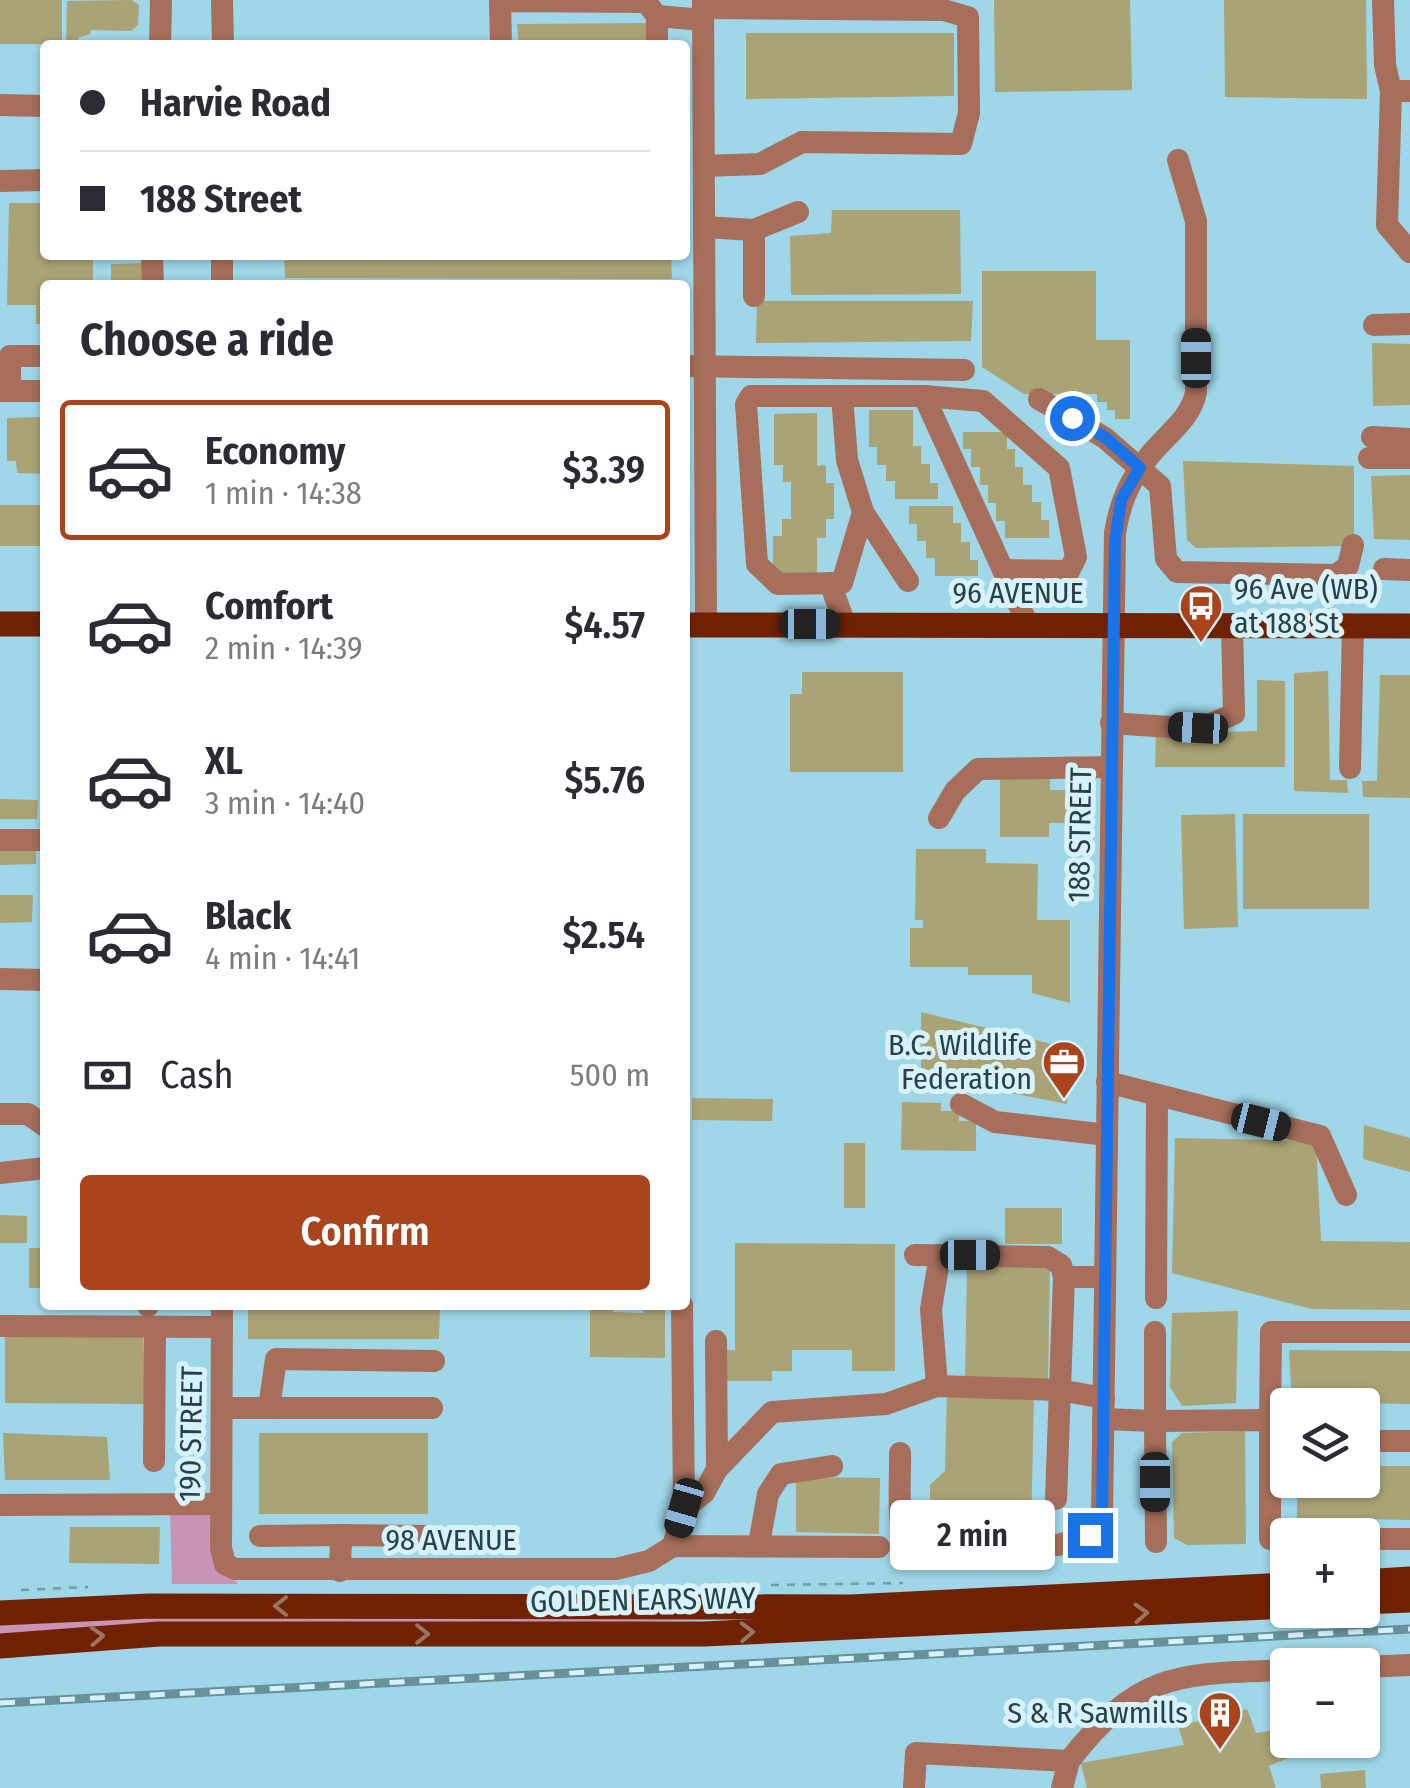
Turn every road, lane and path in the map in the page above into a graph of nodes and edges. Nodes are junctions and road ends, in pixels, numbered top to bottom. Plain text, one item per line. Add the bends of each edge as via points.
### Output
1 (160, 0) edge
2 (222, 0) edge
3 (1383, 0) edge
4 (500, 1) edge
5 (650, 6) edge
6 (703, 9) edge
7 (160, 40) edge
8 (223, 40) edge
9 (501, 40) edge
10 (656, 40) edge
11 (1400, 91) edge
12 (0, 106) edge
13 (40, 106) edge
14 (1400, 126) edge
15 (1178, 160) dead end
16 (1400, 162) edge
17 (704, 166) junction
18 (40, 180) edge
19 (0, 181) edge
20 (798, 212) dead end
21 (698, 215) edge
22 (754, 230) junction
23 (1410, 252) edge
24 (754, 296) dead end
25 (1410, 324) edge
26 (1374, 325) dead end
27 (5, 356) edge
28 (40, 356) edge
29 (695, 366) edge
30 (964, 370) dead end
31 (5, 391) edge
32 (40, 391) edge
33 (842, 396) junction
34 (924, 396) junction
35 (1039, 398) dead end
36 (1410, 439) edge
37 (1410, 458) edge
38 (1140, 468) junction
39 (863, 512) junction
40 (1353, 545) dead end
41 (1384, 569) dead end
42 (1004, 570) junction
43 (1410, 570) edge
44 (908, 581) dead end
45 (830, 583) junction
46 (0, 624) edge
47 (40, 624) edge
48 (845, 624) junction
49 (1232, 624) junction
50 (696, 625) edge
51 (1028, 625) junction
52 (1113, 626) junction
53 (1354, 626) junction
54 (1410, 626) edge
55 (1111, 723) junction
56 (1111, 766) junction
57 (1350, 768) dead end
58 (939, 818) dead end
59 (0, 840) edge
60 (40, 840) edge
61 (0, 979) edge
62 (40, 980) edge
63 (1107, 1082) junction
64 (1157, 1097) junction
65 (960, 1104) dead end
66 (0, 1114) edge
67 (40, 1122) edge
68 (1106, 1134) junction
69 (40, 1169) edge
70 (0, 1173) edge
71 (1346, 1195) dead end
72 (915, 1255) dead end
73 (940, 1255) junction
74 (1064, 1277) junction
75 (1105, 1277) junction
76 (1156, 1298) dead end
77 (682, 1310) edge
78 (151, 1312) edge
79 (222, 1316) edge
80 (0, 1326) edge
81 (1155, 1332) dead end
82 (1410, 1332) edge
83 (716, 1341) dead end
84 (434, 1361) dead end
85 (937, 1386) junction
86 (1274, 1388) edge
87 (1059, 1390) junction
88 (222, 1408) junction
89 (269, 1408) junction
90 (432, 1408) dead end
91 (1103, 1409) junction
92 (1155, 1421) junction
93 (1270, 1433) edge
94 (1380, 1441) edge
95 (1410, 1441) edge
96 (900, 1453) dead end
97 (154, 1460) dead end
98 (832, 1466) dead end
99 (717, 1470) junction
100 (1056, 1499) dead end
101 (220, 1504) junction
102 (0, 1506) edge
103 (684, 1508) junction
104 (341, 1535) junction
105 (260, 1536) dead end
106 (426, 1536) dead end
107 (1380, 1539) edge
108 (1410, 1539) edge
109 (1156, 1542) dead end
110 (759, 1544) junction
111 (673, 1546) junction
112 (879, 1547) dead end
113 (224, 1564) joint
114 (340, 1571) junction
115 (1410, 1579) edge
116 (1380, 1581) edge
117 (918, 1582) dead end
118 (760, 1585) dead end
119 (96, 1587) dead end
120 (1270, 1587) edge
121 (20, 1590) dead end
122 (1410, 1600) edge
123 (1380, 1601) edge
124 (1270, 1607) edge
125 (0, 1613) edge
126 (0, 1646) edge
127 (1410, 1665) edge
128 (1380, 1666) edge
129 (1270, 1671) edge
130 (1070, 1761) junction
131 (914, 1788) edge
132 (1062, 1788) edge

1 - 7 street
2 - 8 street
3 - 11 street via 1385,65
4 - 5 street
4 - 9 street
5 - 6 street
5 - 10 street
6 - 17 street
6 - 17 street via 942,10 968,17 969,113 960,144 802,142 760,164
11 - 14 street
12 - 13 street
14 - 16 street
15 - 38 street, 188 STREET via 1196,221 1196,392 1190,410
16 - 23 street via 1387,225
17 - 21 street
18 - 19 street
20 - 22 street
21 - 22 street
21 - 29 street
22 - 24 street
25 - 26 street
27 - 28 street
27 - 31 street
29 - 30 street
29 - 50 street
31 - 32 street
33 - 34 street
33 - 39 street via 847,460
33 - 45 street via 751,396 746,404 756,564 778,584
34 - 42 street
34 - 42 street via 983,402 1059,468 1076,558 1069,571
35 - 38 street via 1106,438
36 - 37 street via 1370,448
38 - 40 street via 1164,495 1166,559 1186,576 1336,575 1348,566
38 - 52 street, 188 STREET via 1118,514
39 - 44 street
39 - 45 street via 842,583
41 - 43 street
42 - 51 street
45 - 48 street
46 - 47 main road
48 - 50 main road, 96 AVENUE
48 - 51 main road, 96 AVENUE
49 - 52 main road, 96 AVENUE
49 - 53 main road, 96 AVENUE
49 - 55 street via 1234,714 1198,728
51 - 52 main road, 96 AVENUE
52 - 55 street, 188 STREET
53 - 54 main road, 96 AVENUE
53 - 57 street
55 - 56 street, 188 STREET
56 - 58 street via 978,770
56 - 63 street, 188 STREET
59 - 60 street
61 - 62 street
63 - 64 street
63 - 68 street, 188 STREET
64 - 71 street via 1320,1136
64 - 76 street
65 - 68 street via 996,1122
66 - 67 street via 28,1114
68 - 75 street, 188 STREET
69 - 70 street
72 - 73 street
73 - 74 street via 1048,1257 1061,1265
73 - 85 street via 931,1309
74 - 75 street
74 - 87 street
75 - 91 street, 188 STREET
77 - 103 street
78 - 79 street
78 - 80 street
78 - 97 street
79 - 88 street, 190 STREET
81 - 92 street
82 - 86 street via 1272,1332
83 - 99 street
84 - 89 street via 276,1359
85 - 87 street
85 - 99 street via 886,1404 772,1412
87 - 91 street
87 - 100 street
88 - 89 street
88 - 101 street, 190 STREET
89 - 90 street
91 - 92 street
91 - 96 street, 188 STREET via 1102,1518 1090,1535 1058,1545 909,1547 901,1528
92 - 93 street
92 - 109 street
94 - 95 street
98 - 110 street via 781,1474 768,1494
99 - 103 street via 704,1493
101 - 102 street
101 - 113 street, 190 STREET
103 - 111 street
104 - 105 street
104 - 106 street
104 - 114 street
107 - 108 street
110 - 111 street
110 - 112 street
111 - 114 street, 98 AVENUE via 616,1569
113 - 114 street, 98 AVENUE via 246,1572
115 - 116 main road
117 - 118 path
119 - 121 path
120 -> 125 main road, GOLDEN EARS WAY via 851,1607 149,1606
122 - 123 main road
126 -> 124 main road, GOLDEN EARS WAY via 159,1634 704,1634
127 - 128 street
129 - 130 street via 1167,1678 1092,1731
130 - 131 street via 916,1752
130 - 132 street

